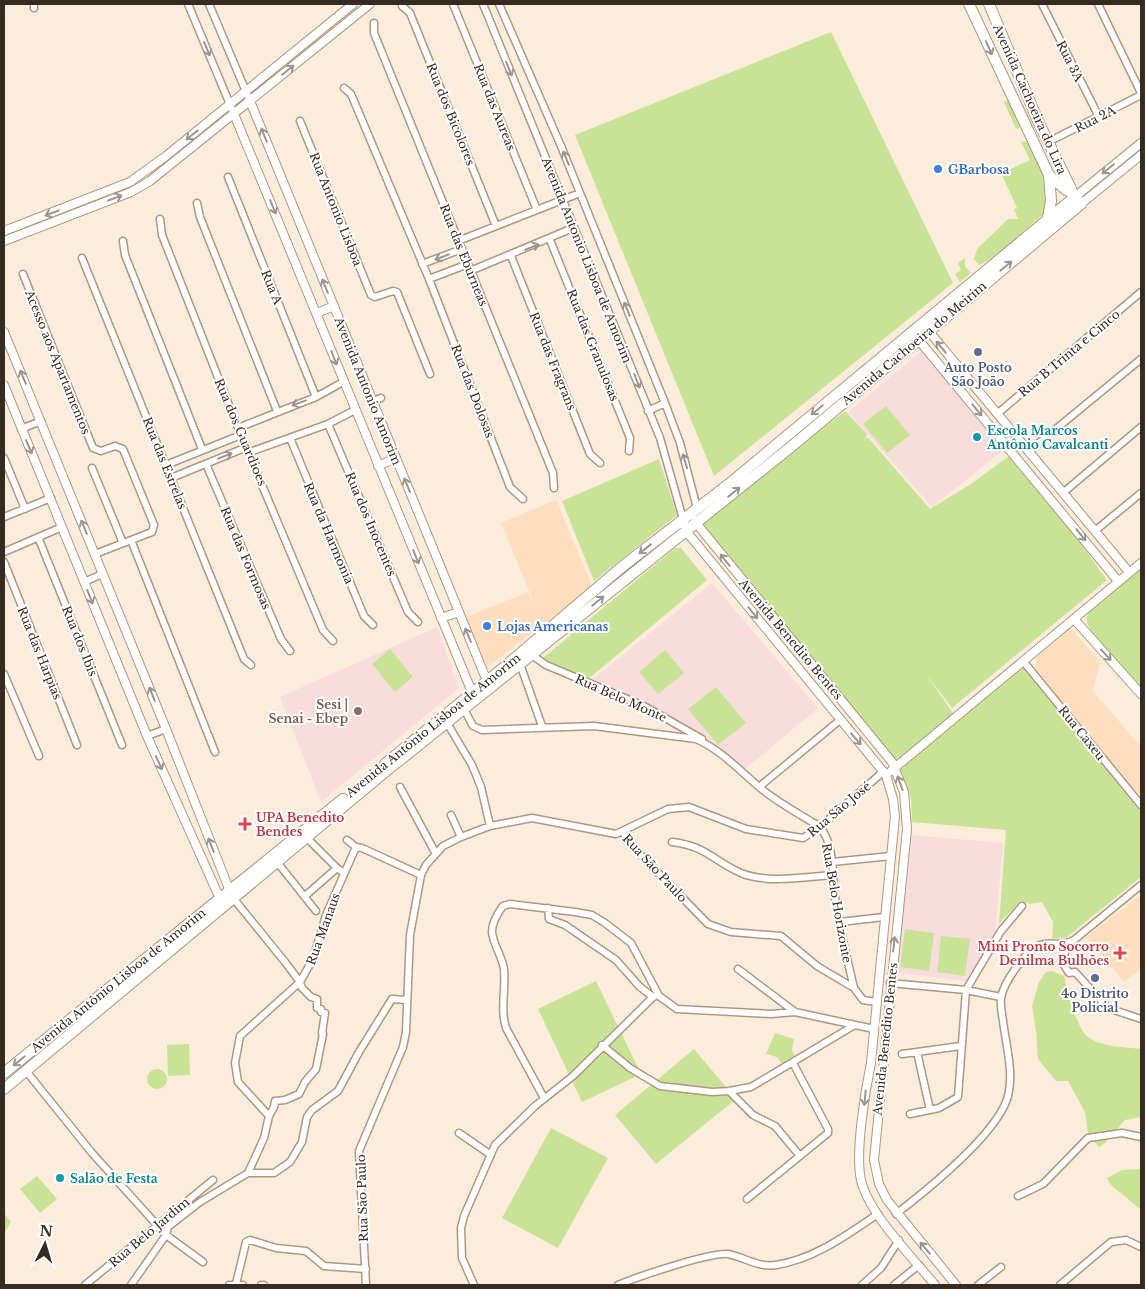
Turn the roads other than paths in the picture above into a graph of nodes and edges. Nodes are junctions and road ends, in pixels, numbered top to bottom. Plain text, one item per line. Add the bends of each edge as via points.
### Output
1 (188, 4) edge
2 (209, 4) edge
3 (354, 4) edge
4 (370, 4) edge
5 (453, 4) edge
6 (483, 4) edge
7 (499, 4) edge
8 (969, 4) edge
9 (989, 4) edge
10 (1042, 4) edge
11 (1098, 4) edge
12 (402, 6) dead end
13 (374, 23) dead end
14 (344, 88) dead end
15 (246, 91) junction
16 (1141, 94) edge
17 (250, 101) junction
18 (230, 104) junction
19 (234, 114) junction
20 (1099, 117) junction
21 (300, 121) dead end
22 (1048, 142) junction
23 (1141, 142) edge
24 (1141, 155) edge
25 (1063, 173) junction
26 (1050, 176) junction
27 (228, 178) dead end
28 (580, 193) junction
29 (1077, 198) junction
30 (562, 201) junction
31 (197, 203) dead end
32 (537, 210) junction
33 (160, 218) dead end
34 (1048, 218) junction
35 (496, 226) junction
36 (573, 228) junction
37 (4, 231) edge
38 (550, 240) junction
39 (4, 241) edge
40 (123, 241) dead end
41 (458, 241) junction
42 (462, 249) junction
43 (511, 256) junction
44 (82, 258) dead end
45 (422, 264) junction
46 (469, 267) junction
47 (23, 274) dead end
48 (429, 279) junction
49 (1141, 292) edge
50 (334, 306) junction
51 (317, 313) junction
52 (925, 327) junction
53 (4, 332) edge
54 (915, 336) junction
55 (1141, 359) edge
56 (430, 374) dead end
57 (344, 382) junction
58 (4, 385) edge
59 (316, 396) junction
60 (665, 403) junction
61 (355, 410) junction
62 (277, 411) junction
63 (648, 411) junction
64 (996, 414) junction
65 (41, 421) junction
66 (328, 424) junction
67 (1141, 427) edge
68 (21, 428) junction
69 (238, 428) junction
70 (241, 435) junction
71 (290, 438) junction
72 (202, 449) junction
73 (248, 450) junction
74 (629, 451) dead end
75 (1029, 452) junction
76 (4, 458) edge
77 (396, 458) junction
78 (600, 463) dead end
79 (206, 464) junction
80 (166, 465) junction
81 (378, 466) junction
82 (92, 468) dead end
83 (1048, 472) junction
84 (171, 478) junction
85 (1037, 481) junction
86 (554, 488) dead end
87 (1064, 492) junction
88 (1141, 493) edge
89 (50, 498) junction
90 (523, 499) dead end
91 (697, 508) junction
92 (25, 509) junction
93 (4, 517) edge
94 (684, 519) junction
95 (696, 523) junction
96 (62, 527) junction
97 (1096, 530) junction
98 (686, 531) junction
99 (38, 537) junction
100 (131, 540) junction
101 (123, 543) junction
102 (4, 552) edge
103 (95, 554) junction
104 (4, 562) edge
105 (1141, 562) edge
106 (1130, 572) junction
107 (102, 574) junction
108 (1118, 581) junction
109 (84, 582) junction
110 (459, 612) junction
111 (441, 618) junction
112 (1074, 619) junction
113 (418, 622) dead end
114 (373, 625) dead end
115 (333, 641) dead end
116 (290, 651) dead end
117 (532, 654) junction
118 (1023, 662) junction
119 (520, 664) junction
120 (251, 665) dead end
121 (4, 674) edge
122 (491, 683) junction
123 (1141, 694) edge
124 (474, 696) junction
125 (464, 709) junction
126 (840, 720) junction
127 (447, 723) junction
128 (542, 726) junction
129 (166, 729) junction
130 (147, 736) junction
131 (76, 745) dead end
132 (122, 745) dead end
133 (708, 745) junction
134 (215, 752) dead end
135 (39, 756) dead end
136 (894, 767) junction
137 (885, 773) junction
138 (400, 787) dead end
139 (759, 787) junction
140 (1141, 805) edge
141 (451, 815) dead end
142 (490, 826) junction
143 (820, 827) junction
144 (622, 831) junction
145 (461, 837) junction
146 (307, 838) junction
147 (347, 840) dead end
148 (672, 842) dead end
149 (356, 847) junction
150 (436, 854) junction
151 (891, 856) junction
152 (277, 862) junction
153 (832, 862) junction
154 (337, 868) junction
155 (344, 873) junction
156 (421, 875) junction
157 (833, 875) junction
158 (1141, 885) edge
159 (231, 894) junction
160 (305, 896) junction
161 (221, 902) junction
162 (1022, 906) dead end
163 (548, 908) junction
164 (316, 910) dead end
165 (884, 917) junction
166 (840, 922) junction
167 (1065, 945) junction
168 (738, 969) dead end
169 (300, 982) junction
170 (890, 983) junction
171 (854, 988) junction
172 (966, 990) junction
173 (656, 996) junction
174 (1002, 997) junction
175 (406, 1000) junction
176 (876, 1002) junction
177 (795, 1012) junction
178 (1141, 1019) edge
179 (853, 1026) junction
180 (874, 1029) junction
181 (602, 1045) junction
182 (961, 1046) junction
183 (917, 1052) junction
184 (902, 1054) dead end
185 (793, 1063) junction
186 (872, 1063) junction
187 (883, 1064) junction
188 (26, 1070) junction
189 (4, 1073) edge
190 (4, 1089) edge
191 (729, 1091) junction
192 (544, 1098) junction
193 (930, 1110) junction
194 (910, 1114) dead end
195 (268, 1116) junction
196 (459, 1133) dead end
197 (1141, 1137) edge
198 (491, 1155) junction
199 (800, 1156) junction
200 (248, 1173) junction
201 (213, 1180) dead end
202 (1018, 1196) dead end
203 (747, 1199) dead end
204 (878, 1214) junction
205 (896, 1214) junction
206 (157, 1225) junction
207 (166, 1235) junction
208 (899, 1240) junction
209 (1141, 1246) edge
210 (203, 1262) dead end
211 (919, 1265) junction
212 (1001, 1267) dead end
213 (366, 1269) junction
214 (944, 1272) junction
215 (934, 1284) edge
216 (87, 1285) edge
217 (131, 1285) edge
218 (236, 1285) edge
219 (366, 1285) edge
220 (474, 1285) edge
221 (618, 1285) edge
222 (862, 1285) edge
223 (894, 1285) edge
224 (956, 1285) edge
225 (978, 1285) edge
226 (1060, 1285) edge

1 -> 18 street
2 - 15 street
3 - 15 street
17 -> 4 street
5 - 32 street, Rua das Aureas
6 -> 30 street, Avenida Antonio Lisboa de Amorim
28 -> 7 street, Avenida Antonio Lisboa de Amorim
8 -> 26 main road, Avenida Cachoeira do Lira
9 - 22 main road, Avenida Cachoeira do Lira
10 - 20 street, Rua 3A
11 - 16 street
12 - 35 street, Rua dos Bicolores via 410,12
13 - 41 street, Rua das Eburneas via 374,33
14 - 45 street, Rua das Dolosas via 351,94
15 - 17 street
15 - 18 street
16 - 20 street, Rua 2A
17 - 19 street
50 -> 17 street, Avenida Antonio Amorim
18 - 19 street
18 -> 37 street via 130,182
39 -> 19 street via 144,185
19 -> 51 street, Avenida Antonio Amorim
20 - 22 street, Rua 2A
21 - 56 street, Rua Antonio Lisboa via 372,296 397,292
22 - 25 main road, Avenida Cachoeira do Lira
23 -> 29 street, Avenida Cachoeira do Meirim
24 - 29 street, Avenida Cachoeira do Meirim
25 - 26 main road via 1060,179
25 - 29 main road, Avenida Cachoeira do Lira
26 - 29 main road, Avenida Cachoeira do Lira
26 - 34 main road
27 - 59 street, Rua A
28 - 30 street
60 -> 28 street, Avenida Antonio Lisboa de Amorim
29 - 34 main road, Avenida Cachoeira do Meirim
52 -> 29 main road, Avenida Cachoeira do Meirim
30 - 32 street
30 - 36 street, Avenida Antonio Lisboa de Amorim
31 - 62 street
32 - 35 street
33 - 69 street, Rua dos Guardioes via 162,235
34 - 52 main road, Avenida Cachoeira do Meirim
35 - 41 street
36 - 38 street
36 -> 63 street, Avenida Antonio Lisboa de Amorim
43 -> 38 street
38 - 74 street, Rua das Granulosas via 630,438
40 - 72 street via 125,255
41 - 42 street, Rua das Eburneas
42 -> 45 street
42 - 46 street, Rua das Eburneas
43 - 46 street
43 - 78 street, Rua das Fragrans via 590,454
44 - 80 street, Rua das Estrelas
45 - 48 street, Rua das Dolosas
46 - 48 street
46 - 86 street, Rua das Eburneas via 553,473
47 - 100 street, Acesso aos Apartamentos via 93,448 101,451 115,446 123,449 154,528 152,532
48 - 90 street, Rua das Dolosas via 510,487
49 - 64 street, Rua B Trinta e Cinco
50 - 51 street
50 - 77 street, Avenida Antonio Amorim via 377,400
51 -> 57 street, Avenida Antonio Amorim
52 - 54 main road, Avenida Cachoeira do Meirim
64 -> 52 street
65 -> 53 street
54 -> 85 street
54 -> 91 main road, Avenida Cachoeira do Meirim
95 -> 54 main road, Avenida Cachoeira do Meirim via 792,446
55 - 75 street
57 - 59 street, Avenida Antonio Amorim
57 - 61 street, Avenida Antonio Amorim
58 - 68 street
59 -> 62 street, Avenida Antonio Amorim
60 - 63 street
91 -> 60 street, Avenida Antonio Lisboa de Amorim via 680,443
61 - 66 street, Avenida Antonio Amorim
61 - 81 street, Avenida Antonio Amorim
62 - 69 street, Avenida Antonio Amorim
63 - 94 street, Avenida Antonio Lisboa de Amorim via 670,466
64 - 75 street
65 - 68 street
103 -> 65 street
66 - 71 street, Avenida Antonio Amorim
66 - 113 street, Rua dos Inocentes via 408,612
67 - 87 street
68 -> 89 street
69 - 70 street, Rua dos Guardioes
70 - 72 street
70 - 73 street, Rua dos Guardioes
71 - 73 street, Avenida Antonio Amorim
71 - 114 street, Rua da Harmonia via 364,616
72 - 80 street
79 -> 73 street, Avenida Antonio Amorim
73 - 115 street, Rua dos Guardioes via 323,630
75 - 83 street
76 - 92 street
77 - 81 street
110 -> 77 street, Avenida Antonio Amorim
79 - 84 street, Avenida Antonio Amorim
79 - 116 street, Rua das Formosas via 281,639
80 - 84 street, Rua das Estrelas
81 -> 111 street, Avenida Antonio Amorim
82 - 101 street
83 - 85 street
83 - 87 street
84 - 120 street, Rua das Estrelas via 244,659
85 -> 108 street
87 - 97 street
88 - 97 street
89 - 92 street
89 - 96 street
91 - 94 main road, Avenida Antônio Lisboa de Amorim
91 - 95 street
92 - 93 street
94 - 98 street, Avenida Benedito Bentes
94 -> 122 main road, Avenida Antônio Lisboa de Amorim via 623,566
95 - 98 main road, Avenida Cachoeira do Meirim
136 -> 95 street, Avenida Benedito Bentes
96 - 99 street
96 - 109 street
97 - 106 street
117 -> 98 main road, Avenida Antônio Lisboa de Amorim
98 -> 126 street, Avenida Benedito Bentes
99 - 102 street
99 - 132 street, Rua dos Ibis
100 - 101 street
100 - 134 street
101 - 103 street
103 - 107 street
104 - 131 street, Rua das Harpias
105 - 106 street
106 - 108 street
107 - 109 street
129 -> 107 street
108 - 112 street
109 -> 130 street
110 - 111 street
122 -> 110 street, Avenida Antonio Amorim
111 - 124 street, Avenida Antonio Amorim
112 - 118 street
112 -> 123 street
117 - 119 main road, Avenida Antônio Lisboa de Amorim
117 - 133 street, Rua Belo Monte via 546,665 644,706
118 - 136 street
118 - 140 street, Rua Caxeu
119 - 122 main road, Avenida Antônio Lisboa de Amorim
119 - 128 street
121 - 135 street
122 - 124 main road, Avenida Antônio Lisboa de Amorim
124 - 125 main road, Avenida Antônio Lisboa de Amorim
124 - 159 main road, Avenida Antônio Lisboa de Amorim
125 - 127 main road, Avenida Antônio Lisboa de Amorim
125 - 128 street, Rua Belo Horizonte via 478,729
126 -> 137 street, Avenida Benedito Bentes
126 - 139 street
127 - 142 street via 472,765
127 - 146 main road, Avenida Antônio Lisboa de Amorim
128 - 133 street, Rua Belo Horizonte via 621,729 696,740
129 - 130 street
159 -> 129 street
130 -> 161 street
133 - 139 street, Rua Belo Horizonte
136 - 137 street
170 -> 136 street, Avenida Benedito Bentes via 907,819 904,792
137 - 143 street, Rua São José
137 - 151 street, Avenida Benedito Bentes via 895,816
138 - 150 street
139 - 143 street, Rua Belo Horizonte
141 - 145 street
142 - 144 street, Rua São Paulo via 532,818 607,834
142 - 145 street, Rua São Paulo
143 - 144 street, Rua São José via 803,838 791,838 746,829 689,807 668,809
143 - 153 street, Rua Belo Horizonte
144 - 171 street, Rua São Paulo via 708,924 731,932 781,936 817,966
145 - 150 street, Rua São Paulo via 443,846
146 - 152 main road, Avenida Antônio Lisboa de Amorim
146 - 154 street
147 - 149 street
148 - 157 street via 707,851 741,873 804,878
149 - 155 street, Rua Manaus
149 - 156 street
150 - 156 street, Rua São Paulo
151 - 153 street
151 - 165 street, Avenida Benedito Bentes
152 - 159 main road, Avenida Antônio Lisboa de Amorim
152 - 160 street
153 - 157 street, Rua Belo Horizonte
154 - 155 street
154 - 160 street
155 - 169 street, Rua Manaus via 326,915 313,959
156 - 175 street, Rua São Paulo via 412,912
157 - 166 street, Rua Belo Horizonte
158 - 167 street
159 - 161 main road, Avenida Antônio Lisboa de Amorim
159 - 169 street
160 - 164 street
161 - 188 main road, Avenida Antônio Lisboa de Amorim
161 -> 189 main road, Avenida Antônio Lisboa de Amorim
162 - 172 street via 1001,931
163 - 173 street via 549,919 565,925 616,960 640,987
163 - 173 street via 592,915 620,933 631,943
163 - 192 street via 502,906 492,932 504,970 503,1019
165 - 166 street
165 - 176 street, Avenida Benedito Bentes
166 - 171 street, Rua Belo Horizonte
167 - 174 street via 1037,946 1009,979
167 - 178 street via 1064,965 1069,972 1075,972 1108,1008
168 - 177 street
169 - 195 street via 243,1032 237,1047 238,1082
169 - 195 street via 311,997 317,999 317,1008 325,1013 316,1069 299,1094 275,1101
170 - 172 street
170 - 187 street, Avenida Benedito Bentes
171 - 176 street via 863,1000
172 - 174 street
172 - 182 street
173 - 177 street via 684,1010
173 - 181 street
174 - 205 street via 1010,1079 1008,1097 1000,1114 989,1131
175 - 200 street via 392,999 338,1091 312,1110 307,1117 298,1152 290,1162 274,1173
175 - 213 street, Rua São Paulo via 403,1047 359,1151
176 - 180 street, Avenida Benedito Bentes
177 - 179 street
179 - 180 street
179 - 185 street
180 - 186 street, Avenida Benedito Bentes
181 - 191 street via 630,1068 660,1086
181 - 192 street via 573,1076
182 - 183 street
182 - 193 street via 958,1097
183 - 184 street
183 - 193 street
185 - 191 street via 751,1087
185 - 199 street via 829,1131
186 - 187 street
186 -> 204 street, Avenida Benedito Bentes via 866,1088 860,1161 861,1180
187 - 205 street, Avenida Benedito Bentes via 874,1160 879,1184
188 - 190 main road, Avenida Antônio Lisboa de Amorim
188 - 206 street via 92,1153
191 - 199 street via 753,1115 774,1126
192 - 198 street via 495,1145
193 - 194 street
195 - 200 street via 264,1138
196 - 198 street
197 - 202 street via 1122,1133 1088,1138 1043,1184
198 - 220 street via 461,1228 462,1258
199 - 203 street
200 - 207 street, Rua Belo Jardim via 200,1202 168,1228
201 - 206 street, Rua Belo Jardim
204 - 208 street, Avenida Benedito Bentes
204 - 221 street via 824,1249 799,1260 773,1266 726,1254
214 -> 205 street, Avenida Benedito Bentes
206 - 207 street
206 - 216 street, Rua Belo Jardim
207 - 210 street
207 - 217 street, Rua Belo Jardim
208 - 211 street, Avenida Benedito Bentes
208 - 222 street via 881,1268
209 - 226 street via 1126,1240 1111,1242
211 - 215 street, Avenida Benedito Bentes
211 - 223 street
212 - 225 street
213 - 218 street via 324,1266 306,1252 250,1240 246,1242
213 - 219 street, Rua São Paulo
214 - 215 street
214 - 224 street, Avenida Benedito Bentes

